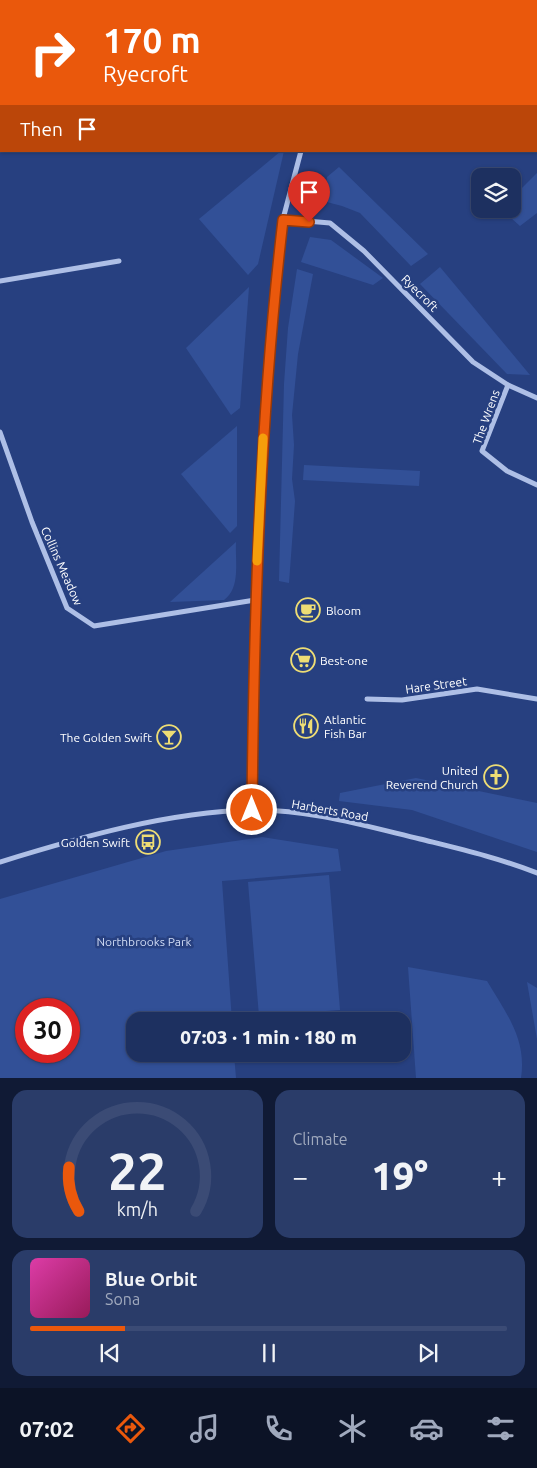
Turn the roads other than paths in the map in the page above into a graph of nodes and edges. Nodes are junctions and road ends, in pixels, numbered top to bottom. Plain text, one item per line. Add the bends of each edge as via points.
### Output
1 (300, 152) edge
2 (283, 220) junction
3 (119, 261) dead end
4 (0, 281) edge
5 (508, 385) junction
6 (537, 398) edge
7 (0, 432) edge
8 (537, 485) edge
9 (256, 600) junction
10 (367, 699) dead end
11 (537, 699) edge
12 (252, 810) junction
13 (0, 862) edge
14 (537, 872) edge

1 - 2 street
2 - 5 street, Ryecroft via 330,224 364,251 472,362
2 - 9 street via 268,361
3 - 4 street
5 - 6 street, Ryecroft
5 - 8 street, The Wrens via 482,451 507,471
7 - 9 street, Collins Meadow via 32,522 72,614 94,626
9 - 12 street
10 - 11 street, Hare Street via 402,700 477,689
12 - 13 street, Harberts Road via 193,815 121,828
12 - 14 street, Harberts Road via 288,812 364,825

